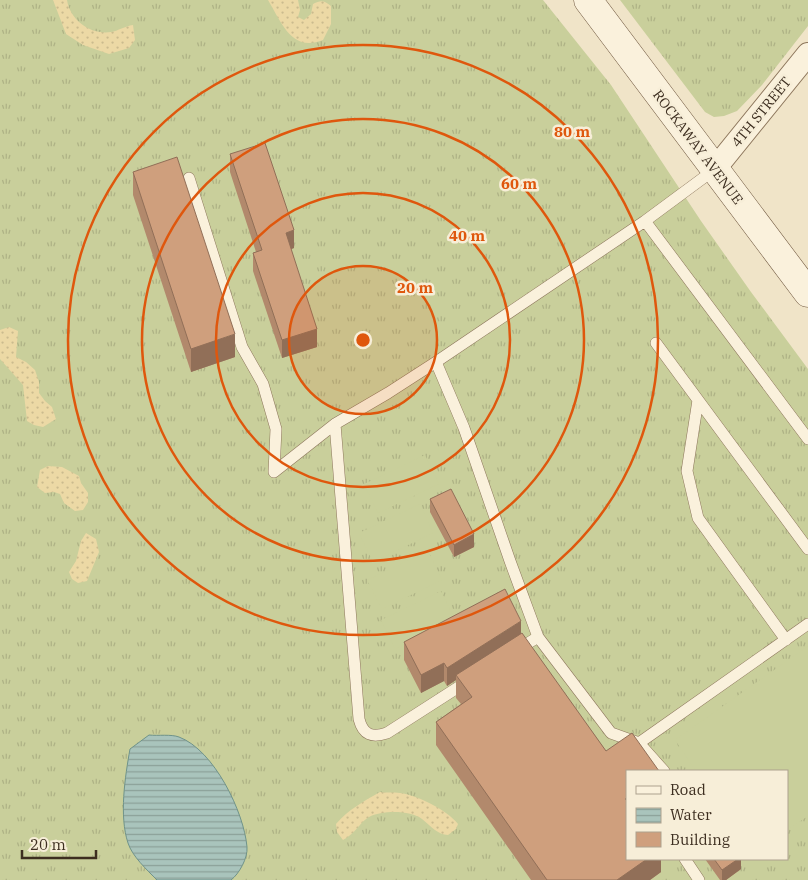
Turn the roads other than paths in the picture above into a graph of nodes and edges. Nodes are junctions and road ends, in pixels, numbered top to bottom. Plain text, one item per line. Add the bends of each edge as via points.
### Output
1 (588, 0) edge
2 (808, 54) edge
3 (714, 170) junction
4 (189, 178) dead end
5 (645, 221) junction
6 (808, 293) edge
7 (656, 343) dead end
8 (436, 362) junction
9 (698, 400) junction
10 (335, 424) junction
11 (808, 438) edge
12 (808, 549) edge
13 (808, 624) edge
14 (538, 637) junction
15 (786, 640) junction
16 (504, 658) edge
17 (478, 674) edge
18 (639, 743) junction
19 (663, 770) edge
20 (686, 860) edge
21 (699, 880) edge

1 - 3 main road, ROCKAWAY AVENUE
2 - 3 street, 4TH STREET
3 - 5 lane
3 - 6 main road, ROCKAWAY AVENUE
4 - 10 lane via 242,347 263,384 276,429 274,472
5 - 8 lane
5 - 11 lane
7 - 9 lane
8 - 10 lane
8 - 14 lane via 464,428
9 - 12 lane
9 - 15 lane via 687,471 698,518
10 - 17 lane via 361,728 376,736 387,733
13 - 15 lane
14 - 16 lane
14 - 18 lane via 611,733
15 - 18 lane
18 - 19 lane
20 - 21 lane

